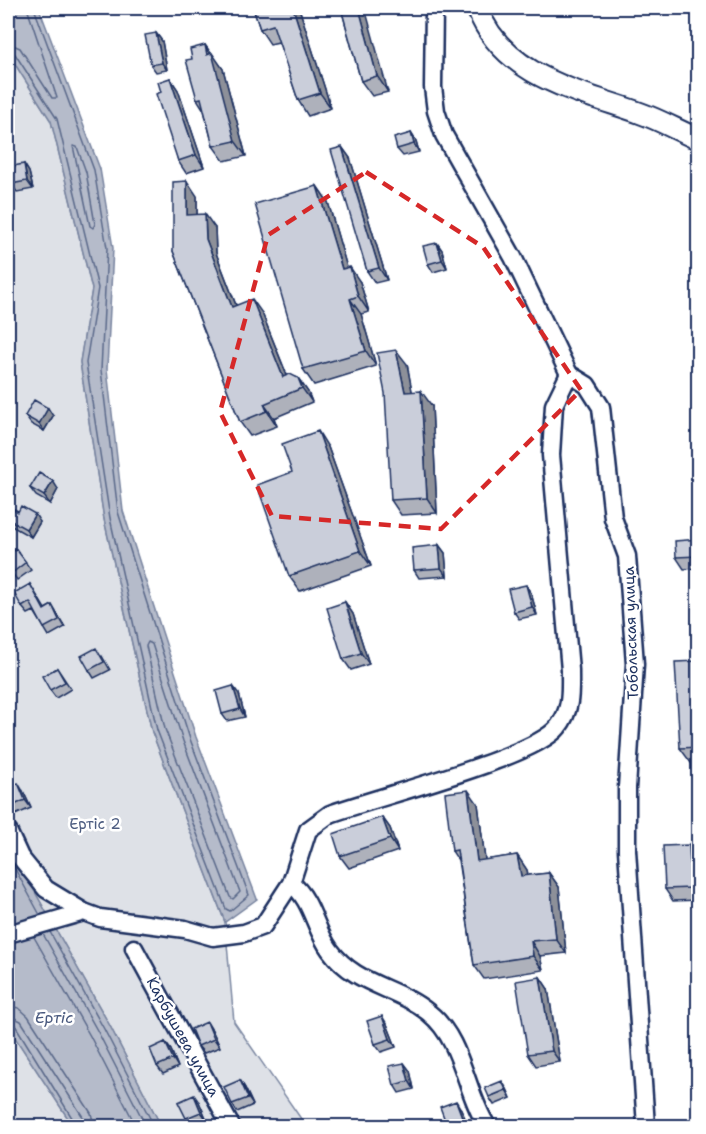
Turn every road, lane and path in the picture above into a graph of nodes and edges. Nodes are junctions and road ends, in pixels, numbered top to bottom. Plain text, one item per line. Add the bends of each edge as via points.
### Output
1 (434, 8) edge
2 (477, 8) edge
3 (699, 139) edge
4 (569, 374) junction
5 (8, 831) edge
6 (291, 883) junction
7 (84, 912) junction
8 (8, 934) edge
9 (134, 948) dead end
10 (231, 1126) edge
11 (487, 1126) edge
12 (646, 1126) edge

1 - 4 street, Тобольская улица via 433,87 444,135 513,257
2 - 3 main road via 499,44 546,80
4 - 6 street via 554,405 551,455 570,670 570,705 558,728 520,752 330,814 308,830
4 - 12 street, Тобольская улица via 587,385 601,407 613,518 627,556 635,684 627,850
5 - 7 street via 20,857 46,889
6 - 7 street via 263,926 213,938 185,929 100,918
6 - 11 street via 306,898 329,949 344,965 358,978 430,1013 445,1030 477,1111
7 - 8 street
9 - 10 street, Карбушева улица

